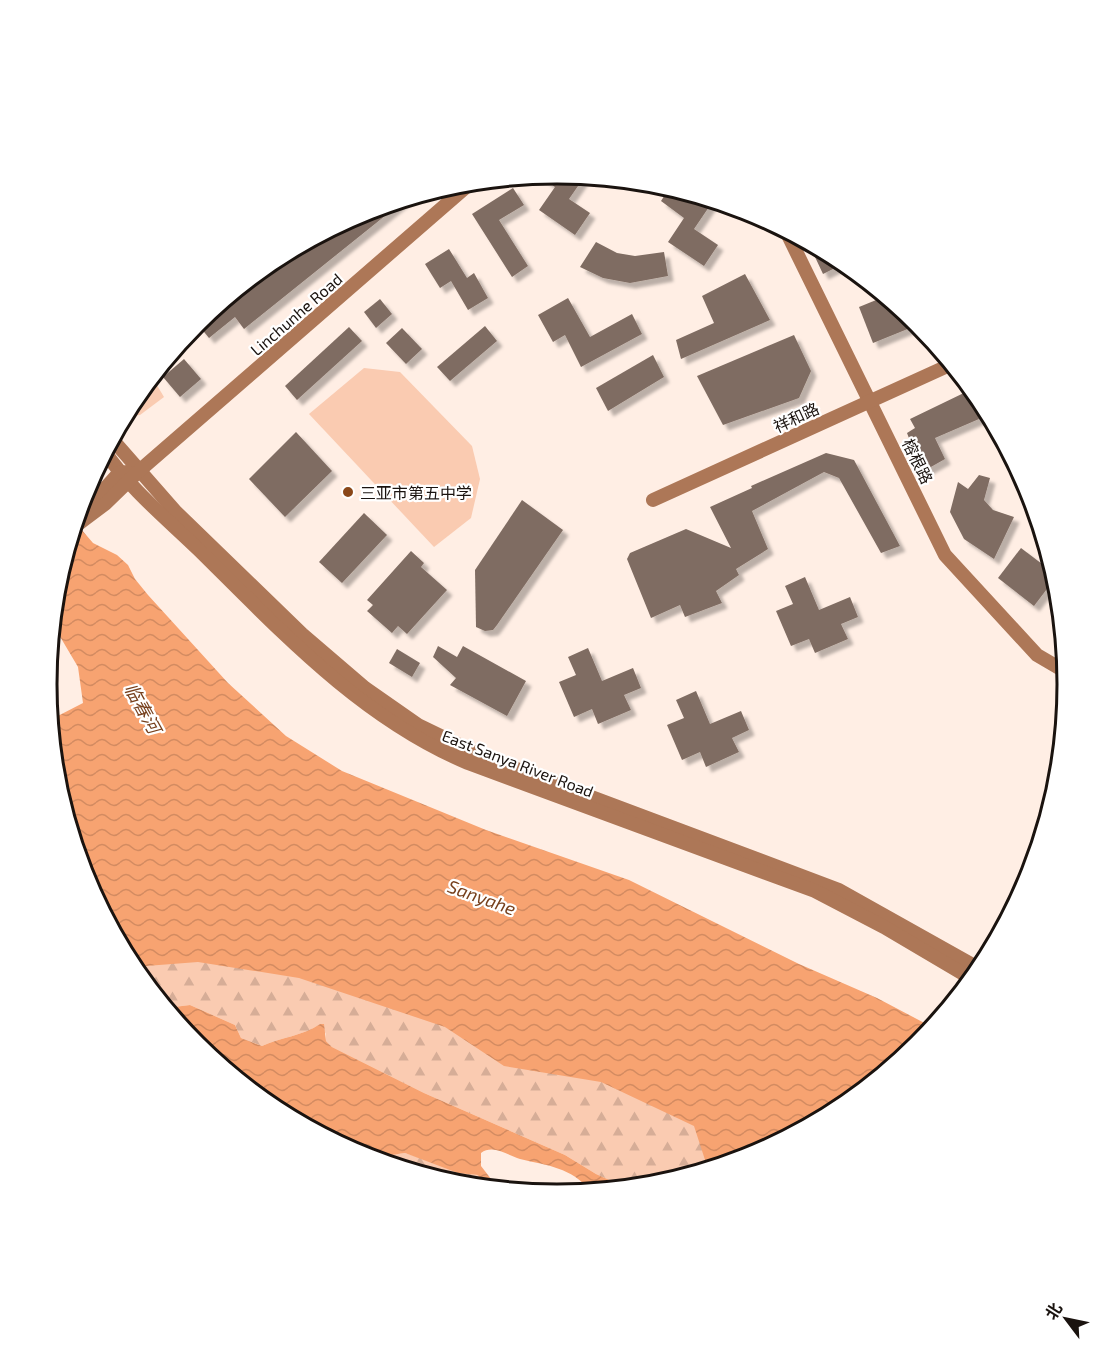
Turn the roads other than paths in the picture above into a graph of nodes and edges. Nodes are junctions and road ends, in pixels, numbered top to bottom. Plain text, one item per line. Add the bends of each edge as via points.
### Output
1 (459, 193) edge
2 (791, 242) edge
3 (944, 367) edge
4 (871, 401) junction
5 (118, 446) edge
6 (110, 460) edge
7 (139, 471) junction
8 (123, 478) junction
9 (653, 501) dead end
10 (87, 515) edge
11 (1056, 666) edge
12 (971, 964) edge
13 (964, 974) edge

1 - 7 main road, Linchunhe Road
2 - 4 main road, 榕根路
3 - 4 main road, 祥和路
4 - 9 main road, 祥和路
4 - 11 main road, 榕根路 via 945,555 1037,655
5 - 7 main road, East Sanya River Road
6 - 8 main road, East Sanya River Road
7 - 8 main road, Linchunhe Road
7 - 12 main road, East Sanya River Road via 302,634 364,688 418,725 482,756 828,885
8 - 10 main road, Linchunhe Road via 105,504
8 - 13 main road, East Sanya River Road via 341,685 414,737 468,763 816,891

